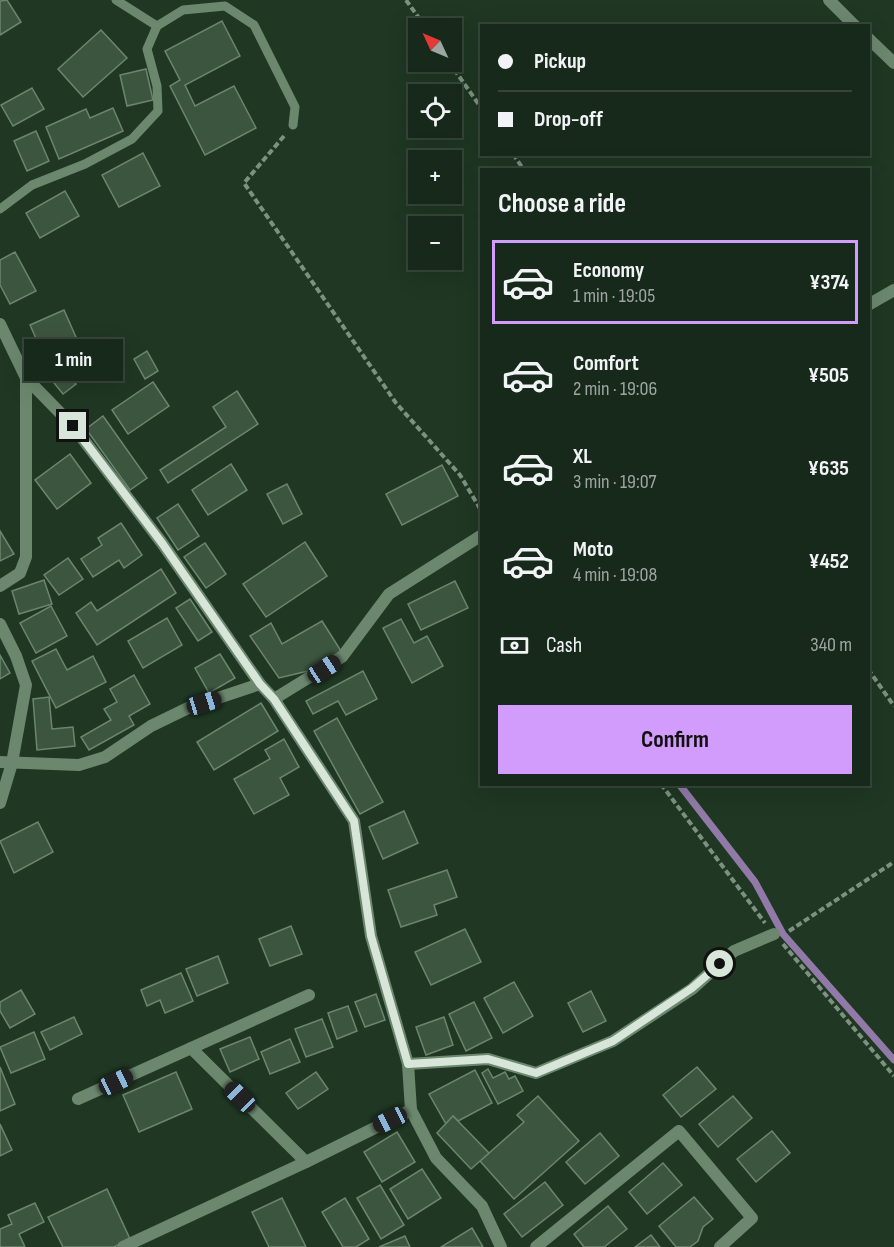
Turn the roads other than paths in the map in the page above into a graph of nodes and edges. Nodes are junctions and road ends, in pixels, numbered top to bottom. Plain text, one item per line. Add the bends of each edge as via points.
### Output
1 (116, 0) edge
2 (829, 0) edge
3 (853, 24) edge
4 (157, 26) junction
5 (870, 40) edge
6 (894, 63) edge
7 (293, 125) road end
8 (0, 209) edge
9 (894, 290) edge
10 (870, 304) edge
11 (0, 324) edge
12 (26, 378) junction
13 (480, 536) edge
14 (0, 586) edge
15 (0, 624) edge
16 (260, 684) junction
17 (274, 699) junction
18 (6, 763) edge
19 (0, 803) edge
20 (774, 934) dead end
21 (309, 995) dead end
22 (191, 1048) junction
23 (408, 1064) junction
24 (78, 1100) dead end
25 (411, 1110) junction
26 (306, 1162) junction
27 (123, 1247) edge
28 (501, 1247) edge
29 (536, 1247) edge
30 (720, 1247) edge

1 - 4 lane
2 - 3 street
4 - 7 lane via 183,10 225,6 254,25 295,107
4 - 8 lane via 147,49 158,111 132,139 85,164 32,184
5 - 6 street
9 - 10 street
11 - 12 street
12 - 14 street via 26,557 20,573
12 - 16 street via 73,426 156,534
13 - 17 street via 389,594 342,657
15 - 18 street via 26,685
16 - 17 street
16 - 18 street via 188,708 151,726 105,757 79,765
17 - 23 street via 354,821 371,936
18 - 19 street
20 - 23 street via 734,951 692,988 613,1041 536,1073 488,1059
21 - 22 street
22 - 24 street
22 - 26 street
23 - 25 street
25 - 26 street
25 - 28 street via 436,1158 482,1206
26 - 27 street
29 - 30 street via 679,1131 752,1218

